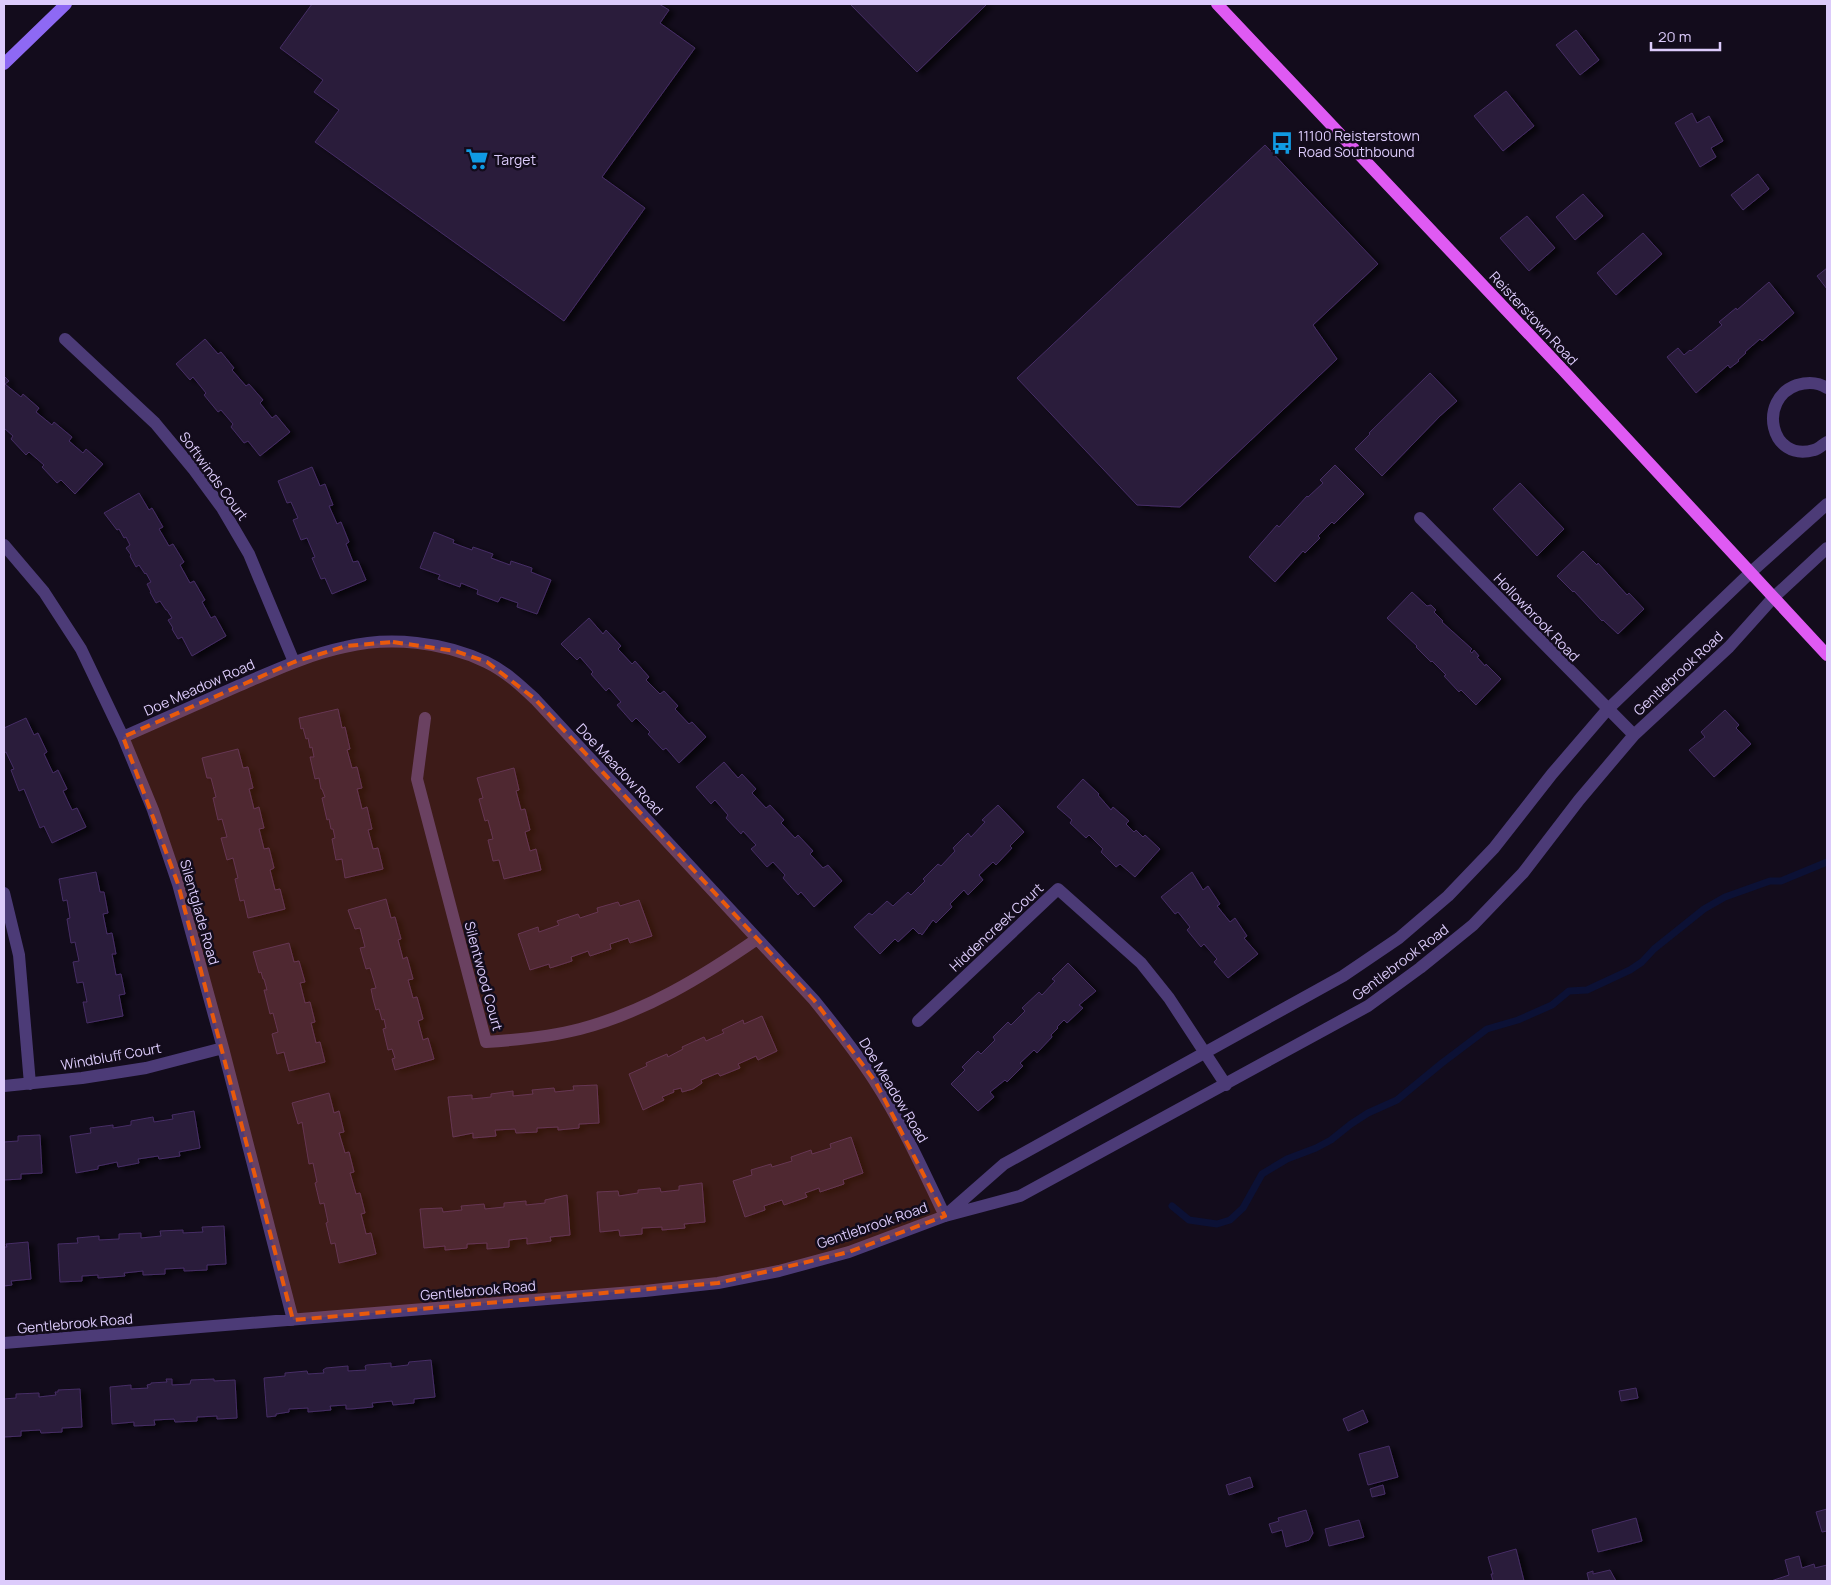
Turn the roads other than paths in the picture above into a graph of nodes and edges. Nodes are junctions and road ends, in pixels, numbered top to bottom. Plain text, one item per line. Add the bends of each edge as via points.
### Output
1 (66, 4) edge
2 (1217, 4) edge
3 (4, 64) edge
4 (64, 339) dead end
5 (1827, 388) edge
6 (1827, 442) edge
7 (1827, 504) edge
8 (1420, 518) dead end
9 (4, 544) edge
10 (1827, 548) edge
11 (1750, 573) junction
12 (1773, 598) junction
13 (1827, 655) edge
14 (294, 662) junction
15 (1607, 710) junction
16 (425, 718) dead end
17 (1634, 735) junction
18 (123, 736) junction
19 (4, 893) edge
20 (757, 939) junction
21 (918, 1021) dead end
22 (222, 1048) junction
23 (1204, 1052) junction
24 (30, 1084) junction
25 (1226, 1085) junction
26 (4, 1086) edge
27 (946, 1216) junction
28 (293, 1320) junction
29 (4, 1343) edge

1 - 3 main road
2 - 11 main road, Reisterstown Road
4 - 14 street, Softwinds Court via 155,423 222,508 249,554
5 - 6 street via 1822,384 1806,383 1793,387 1781,396 1772,424 1776,436 1787,448 1815,450
7 - 11 street, Gentlebrook Road
8 - 15 street, Hollowbrook Road
9 - 18 street, Silentglade Road via 44,592 81,650
10 - 12 street, Gentlebrook Road
11 - 12 main road, Reisterstown Road
11 - 15 street, Gentlebrook Road
12 - 13 main road, Reisterstown Road
12 - 17 street, Gentlebrook Road via 1729,647
14 - 18 street, Doe Meadow Road
14 - 20 street, Doe Meadow Road via 346,646 393,642 426,644 487,662 535,698
15 - 17 street, Hollowbrook Road
15 - 23 street, Gentlebrook Road via 1494,848 1448,896 1399,938 1344,976
16 - 20 street, Silentwood Court via 417,780 486,1042 536,1038 580,1029 618,1016 674,992
17 - 25 street, Gentlebrook Road via 1523,873 1473,925 1368,1006
18 - 22 street, Silentglade Road via 178,884
19 - 24 street via 18,955
20 - 27 street, Doe Meadow Road via 814,1000 875,1081
21 - 23 street, Hiddencreek Court via 1058,889 1141,963 1169,998
22 - 24 street, Windbluff Court via 146,1068
22 - 28 street, Silentglade Road
23 - 25 street, Hiddencreek Court
23 - 27 street, Gentlebrook Road via 1004,1164
24 - 26 street, Windbluff Court
25 - 27 street, Gentlebrook Road via 1020,1196
27 - 28 street, Gentlebrook Road via 849,1252 780,1271 718,1283
28 - 29 street, Gentlebrook Road

